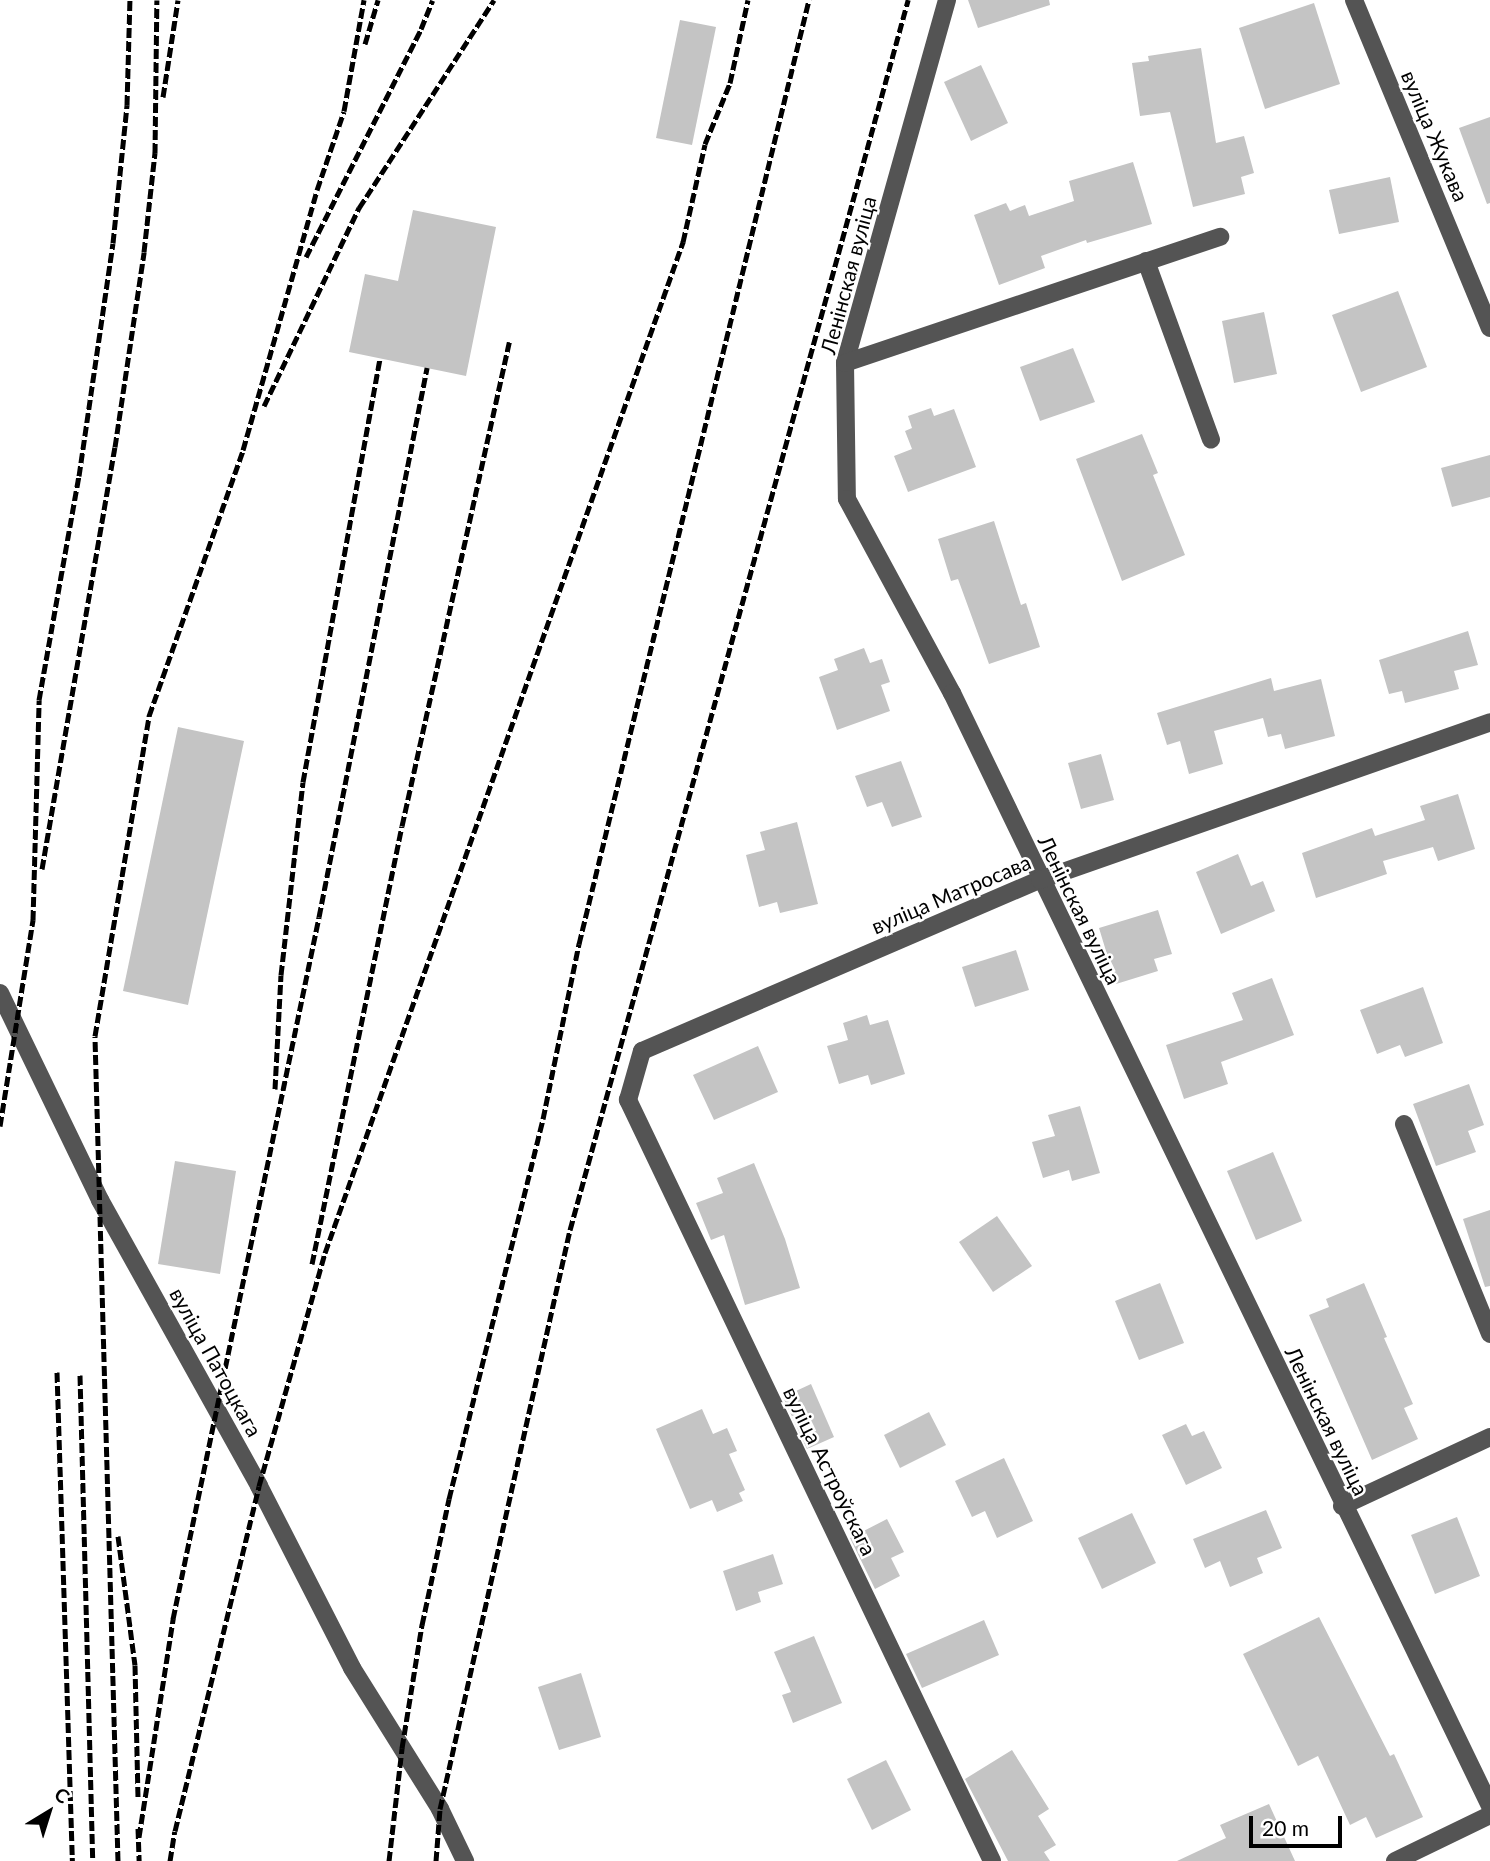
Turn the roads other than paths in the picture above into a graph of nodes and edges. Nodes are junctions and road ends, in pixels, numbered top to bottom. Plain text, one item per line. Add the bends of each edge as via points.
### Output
1 (947, 0) edge
2 (1354, 0) edge
3 (1220, 237) dead end
4 (1146, 261) junction
5 (1490, 328) edge
6 (845, 363) junction
7 (1211, 440) dead end
8 (1490, 722) edge
9 (1040, 880) junction
10 (0, 993) edge
11 (628, 1100) joint
12 (1404, 1124) dead end
13 (1490, 1334) edge
14 (1490, 1437) edge
15 (1342, 1506) junction
16 (1490, 1806) edge
17 (1490, 1815) edge
18 (465, 1861) edge
19 (992, 1861) edge
20 (1395, 1861) edge

1 - 6 street, Ленінская вуліца
2 - 5 street, вуліца Жукава
3 - 4 street
4 - 6 street
4 - 7 street
6 - 9 street, Ленінская вуліца via 847,499 952,693
8 - 9 street, вуліца Матросава
9 - 11 street, вуліца Матросава via 642,1051
9 - 15 street, Ленінская вуліца
10 - 18 street, вуліца Патоцкага via 100,1200 259,1486 352,1668 440,1809
11 - 19 street, вуліца Астроўскага
12 - 13 street
14 - 15 street
15 - 16 street, Ленінская вуліца
17 - 20 street

